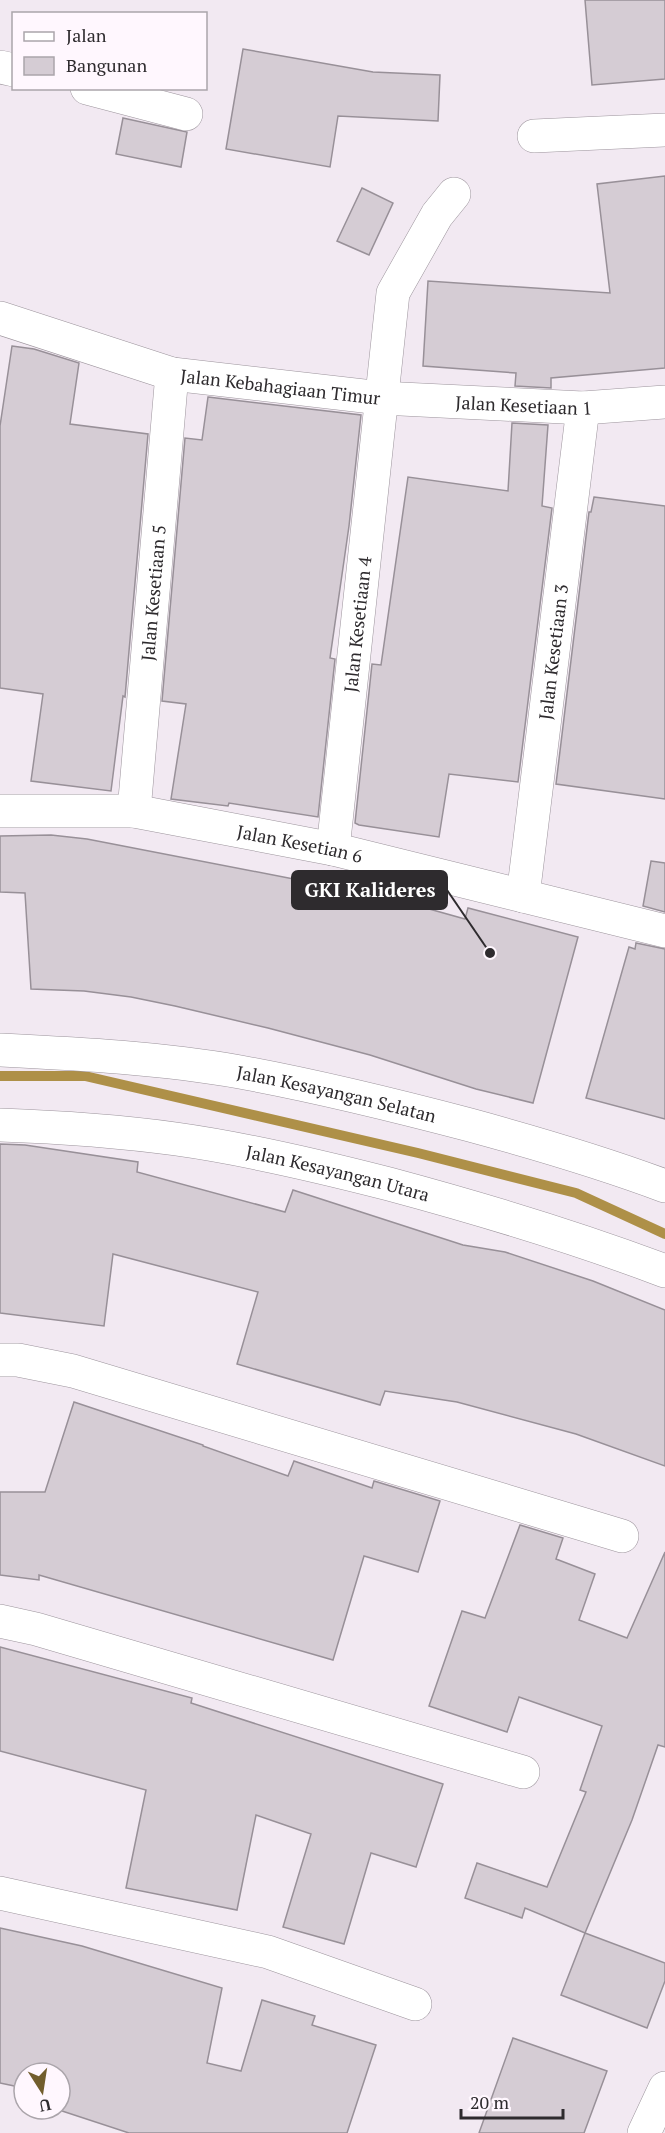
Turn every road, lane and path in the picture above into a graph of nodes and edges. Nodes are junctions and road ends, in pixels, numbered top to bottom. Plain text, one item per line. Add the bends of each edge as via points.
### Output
1 (95, 90) edge
2 (186, 114) dead end
3 (665, 130) edge
4 (534, 136) dead end
5 (454, 194) dead end
6 (0, 318) edge
7 (172, 374) junction
8 (381, 398) junction
9 (665, 402) edge
10 (583, 408) junction
11 (0, 811) edge
12 (134, 811) junction
13 (333, 849) junction
14 (523, 896) junction
15 (665, 931) edge
16 (0, 1050) edge
17 (0, 1125) edge
18 (665, 1186) edge
19 (665, 1271) edge
20 (0, 1360) edge
21 (622, 1536) dead end
22 (0, 1621) edge
23 (523, 1772) dead end
24 (0, 1893) edge
25 (415, 2004) dead end
26 (665, 2088) edge
27 (644, 2133) edge

1 - 2 street
3 - 4 street
5 - 8 street, Jalan Kebahagiaan Timur via 437,215 393,293
6 - 7 street, Jalan Kebahagiaan Timur
7 - 8 street, Jalan Kebahagiaan Timur
7 - 12 street, Jalan Kesetiaan 5
8 - 10 street, Jalan Kesetiaan 1
8 - 13 street, Jalan Kesetiaan 4
9 - 10 street, Jalan Kesetiaan 1
10 - 14 street, Jalan Kesetiaan 3
11 - 12 street, Jalan Kesetian 6
12 - 13 street, Jalan Kesetian 6
13 - 14 street, Jalan Kesetian 6
14 - 15 street, Jalan Kesetian 6
16 - 18 street, Jalan Kesayangan Selatan via 118,1056 250,1074 562,1150
17 - 19 street, Jalan Kesayangan Utara via 94,1129 176,1139 297,1162 456,1202
20 - 21 street via 73,1371
22 - 23 street
24 - 25 street via 268,1952
26 - 27 street

